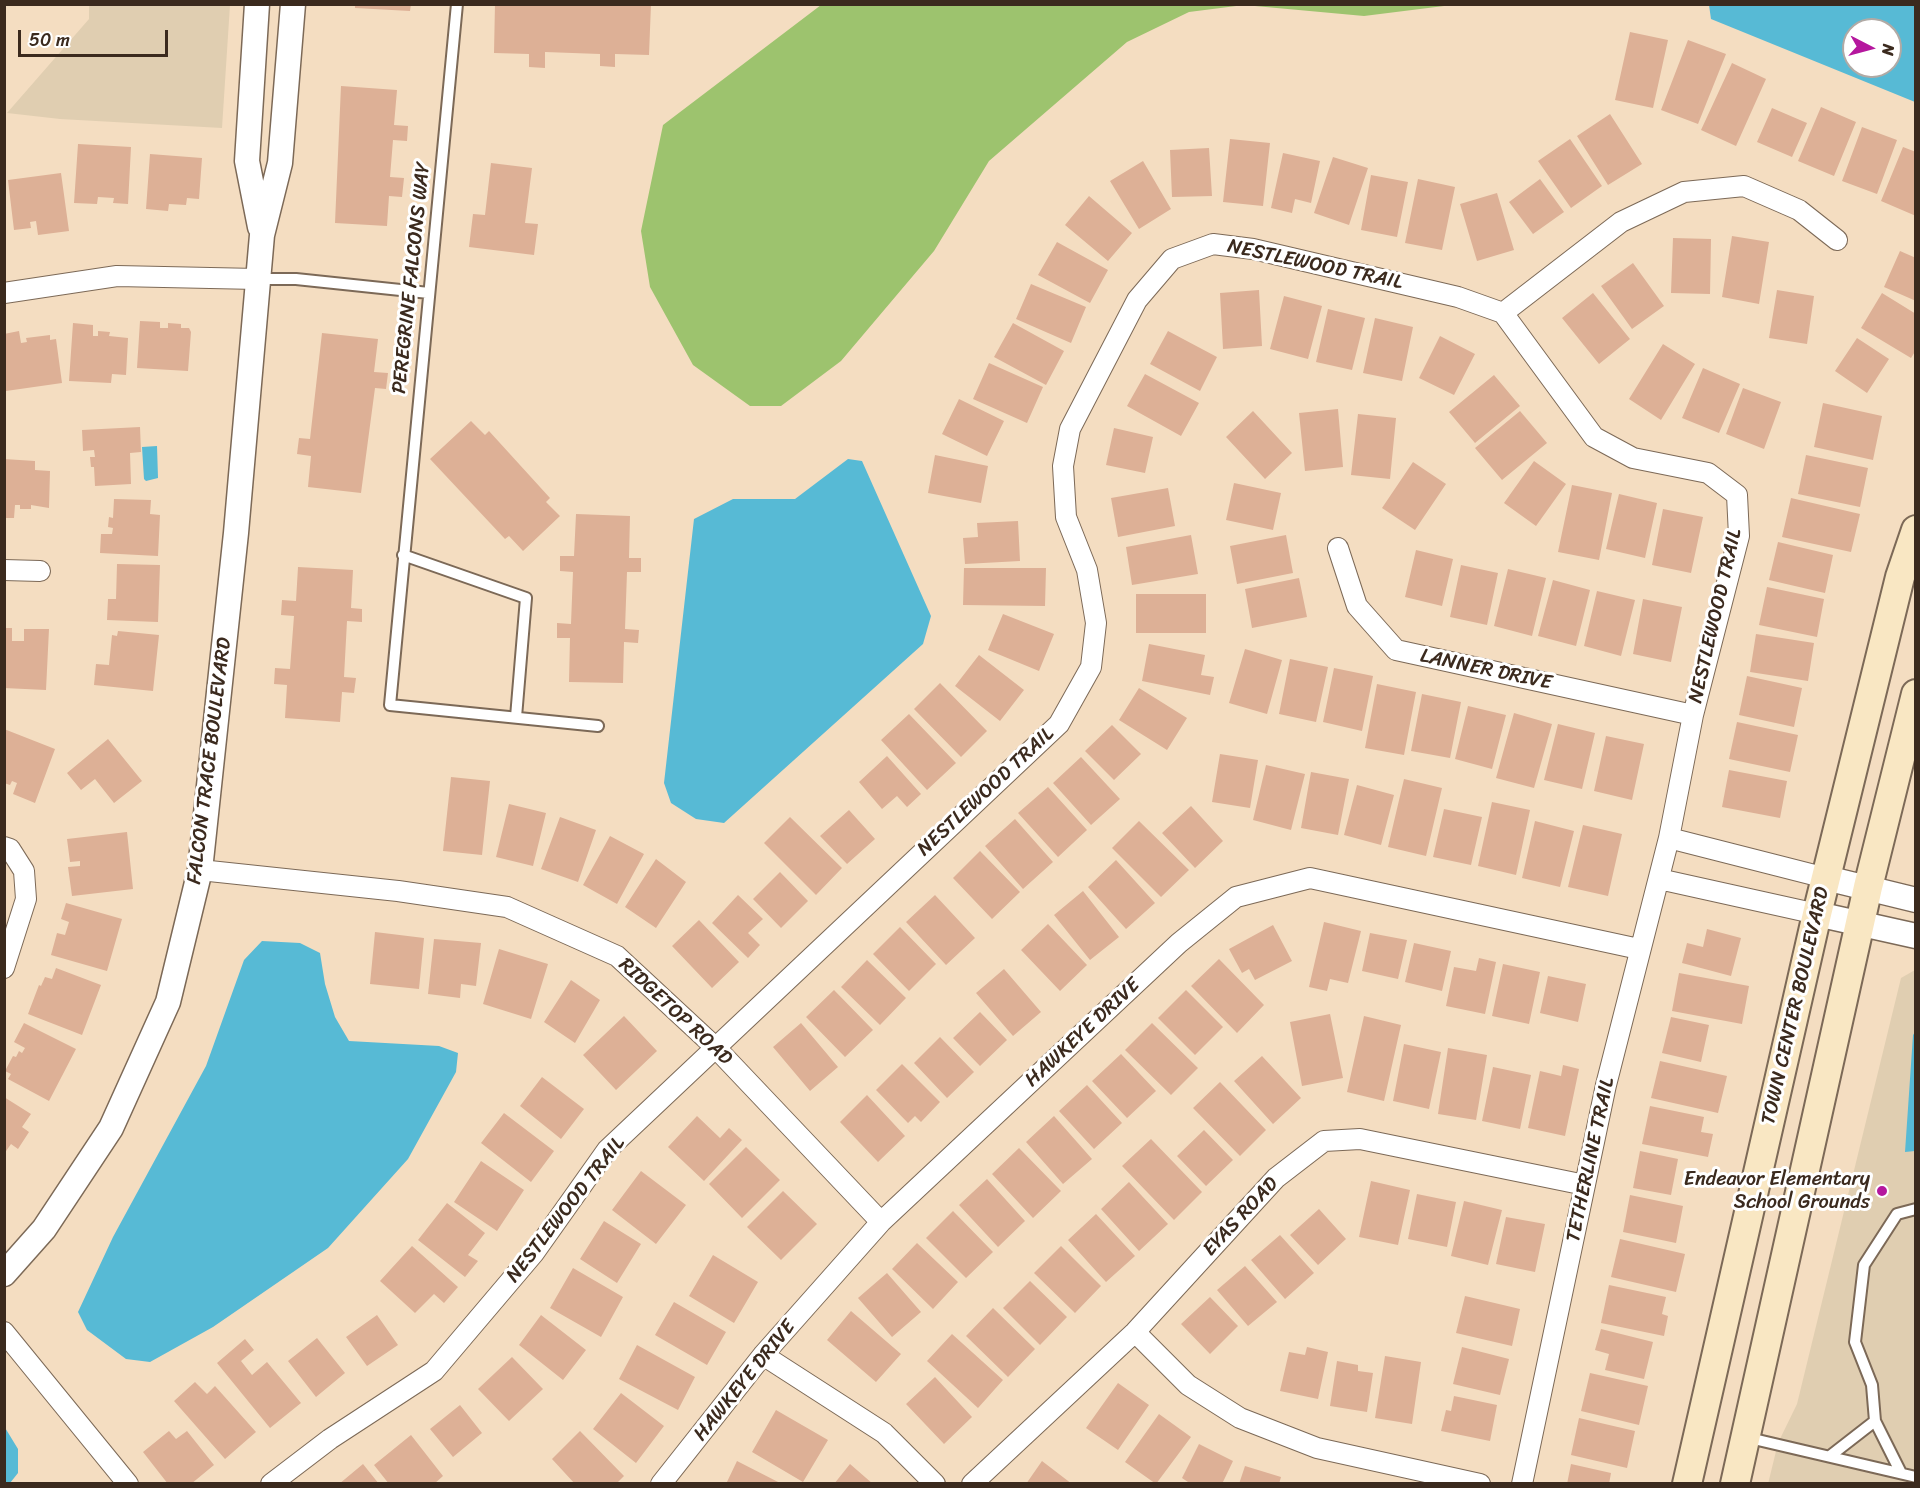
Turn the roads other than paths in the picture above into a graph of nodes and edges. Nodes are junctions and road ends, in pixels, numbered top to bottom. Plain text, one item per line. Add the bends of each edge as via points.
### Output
1 (257, 4) edge
2 (292, 4) edge
3 (458, 4) edge
4 (262, 235) junction
5 (1837, 240) dead end
6 (257, 279) junction
7 (4, 292) edge
8 (429, 293) junction
9 (1503, 313) junction
10 (1916, 530) edge
11 (1338, 548) dead end
12 (403, 555) junction
13 (4, 570) edge
14 (40, 571) dead end
15 (1916, 694) edge
16 (1693, 715) junction
17 (516, 717) junction
18 (598, 726) dead end
19 (1669, 838) junction
20 (4, 847) edge
21 (200, 870) junction
22 (1826, 878) junction
23 (1659, 879) junction
24 (1868, 887) junction
25 (1916, 900) edge
26 (1817, 914) junction
27 (1861, 924) junction
28 (1916, 936) edge
29 (1639, 949) junction
30 (4, 968) edge
31 (715, 1047) junction
32 (1585, 1185) junction
33 (1916, 1209) edge
34 (881, 1222) junction
35 (4, 1274) edge
36 (4, 1332) edge
37 (1135, 1332) junction
38 (764, 1354) junction
39 (1875, 1421) junction
40 (1745, 1437) junction
41 (1830, 1456) junction
42 (1901, 1473) junction
43 (1916, 1477) edge
44 (128, 1484) edge
45 (271, 1484) edge
46 (661, 1484) edge
47 (935, 1484) edge
48 (972, 1484) edge
49 (1480, 1484) edge
50 (1522, 1484) edge
51 (1687, 1484) edge
52 (1734, 1484) edge

1 - 4 street, FALCON TRACE BOULEVARD via 247,161
2 - 4 street, FALCON TRACE BOULEVARD via 280,163
3 - 8 lane, PEREGRINE FALCONS WAY
4 - 6 street, FALCON TRACE BOULEVARD
5 - 9 street via 1799,210 1744,186 1684,192 1622,222
6 - 7 street via 116,268
6 - 8 lane via 296,279
6 - 21 street, FALCON TRACE BOULEVARD via 236,533
8 - 12 lane, PEREGRINE FALCONS WAY
9 - 16 street, NESTLEWOOD TRAIL via 1594,437 1633,458 1708,473 1737,495 1739,536
9 - 31 street, NESTLEWOOD TRAIL via 1458,297 1253,249 1213,244 1172,259 1137,300 1070,429 1063,466 1065,517 1087,570 1096,623 1091,667 1059,724
10 - 22 main road, TOWN CENTER BOULEVARD via 1900,577
11 - 16 street, LANNER DRIVE via 1357,606 1396,650
12 - 17 lane via 526,598
12 - 17 lane, PEREGRINE FALCONS WAY via 390,705
13 - 14 street
15 - 24 main road
16 - 19 street, NESTLEWOOD TRAIL
17 - 18 lane, PEREGRINE FALCONS WAY
19 - 22 street
19 - 23 street, TETHERLINE TRAIL
20 - 30 street via 10,849 24,872 26,899
21 - 31 street, RIDGETOP ROAD via 507,907 617,956
21 - 35 street, FALCON TRACE BOULEVARD via 168,1002 111,1128 44,1229
22 - 24 street
22 - 26 main road, TOWN CENTER BOULEVARD
23 - 26 street
23 - 29 street, TETHERLINE TRAIL
24 - 25 street
24 - 27 main road
26 - 27 street
26 - 51 main road, TOWN CENTER BOULEVARD
27 - 28 street
27 - 40 main road
29 - 32 street, TETHERLINE TRAIL
29 - 34 street, HAWKEYE DRIVE via 1310,878 1236,897 1179,943
31 - 34 street, RIDGETOP ROAD
31 - 45 street, NESTLEWOOD TRAIL via 607,1150 534,1253 434,1371 330,1439
32 - 37 street, EYAS ROAD via 1360,1139 1324,1141 1276,1178
32 - 50 street, TETHERLINE TRAIL
33 - 39 lane via 1898,1214 1864,1265 1855,1342 1872,1385
34 - 38 street, HAWKEYE DRIVE
36 - 44 street
37 - 48 street, EYAS ROAD
37 - 49 street via 1188,1385 1240,1418 1317,1448
38 - 46 street, HAWKEYE DRIVE
38 - 47 street via 884,1433
39 - 41 lane
39 - 42 lane
40 - 41 lane
40 - 52 main road
41 - 42 lane
42 - 43 lane

